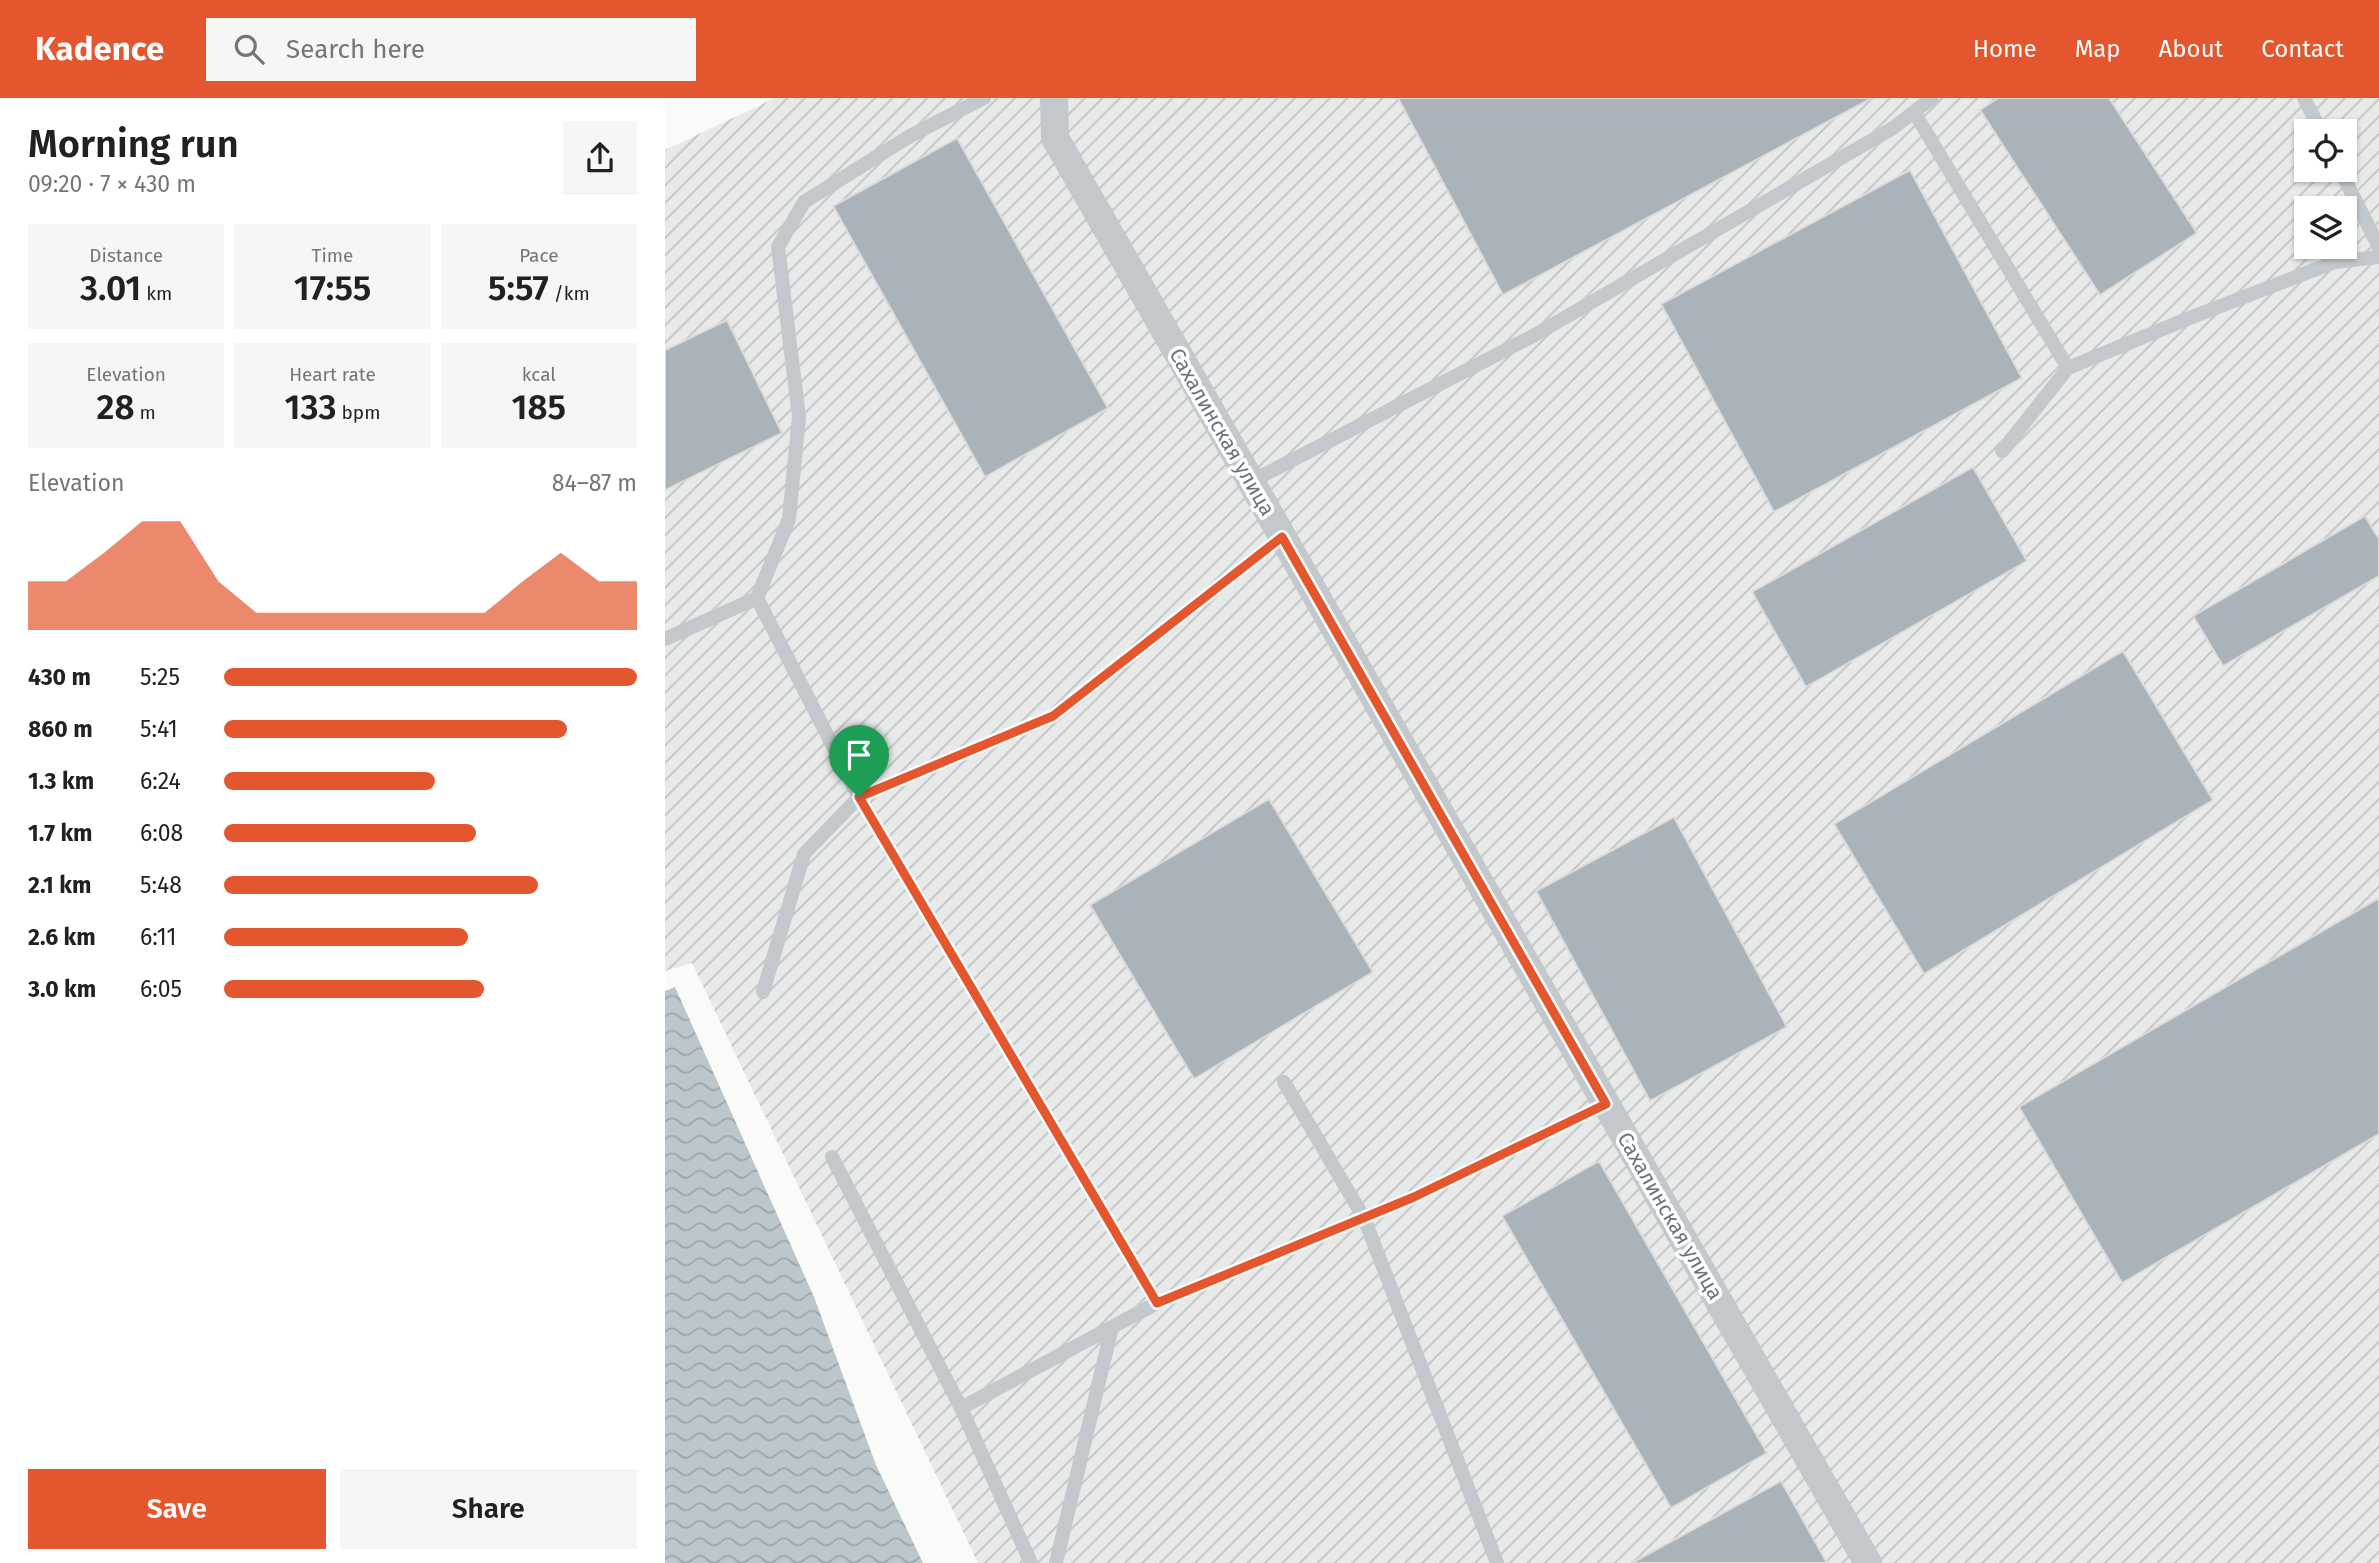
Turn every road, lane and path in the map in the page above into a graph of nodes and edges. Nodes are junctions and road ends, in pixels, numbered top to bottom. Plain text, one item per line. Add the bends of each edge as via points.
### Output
1 (983, 98) edge
2 (1054, 98) edge
3 (1932, 98) edge
4 (2304, 98) edge
5 (1914, 112) junction
6 (2315, 119) edge
7 (2346, 182) edge
8 (2379, 247) edge
9 (2379, 257) edge
10 (2069, 368) junction
11 (2002, 451) dead end
12 (1251, 482) junction
13 (1282, 537) junction
14 (757, 598) junction
15 (665, 639) edge
16 (859, 797) junction
17 (763, 992) dead end
18 (1284, 1082) dead end
19 (1606, 1104) junction
20 (832, 1157) dead end
21 (1364, 1218) junction
22 (1157, 1303) junction
23 (1112, 1327) junction
24 (961, 1408) junction
25 (1031, 1563) edge
26 (1056, 1563) edge
27 (1497, 1563) edge
28 (1868, 1563) edge

1 - 14 lane via 910,136 804,202 778,247 799,417 789,519
2 - 12 street, Сахалинская улица via 1055,138
3 - 5 lane
4 - 6 lane
5 - 10 lane
5 - 12 lane via 1533,336
7 - 8 lane
9 - 10 lane via 2335,262
10 - 11 lane
12 - 13 street, Сахалинская улица
13 - 16 lane via 1053,716
13 - 19 street, Сахалинская улица
14 - 15 lane
14 - 16 lane
16 - 17 lane via 804,854
16 - 22 lane
18 - 21 lane
19 - 21 lane
19 - 28 street, Сахалинская улица
20 - 24 lane
21 - 22 lane
21 - 27 lane
22 - 23 lane
23 - 24 lane
23 - 26 lane
24 - 25 lane

